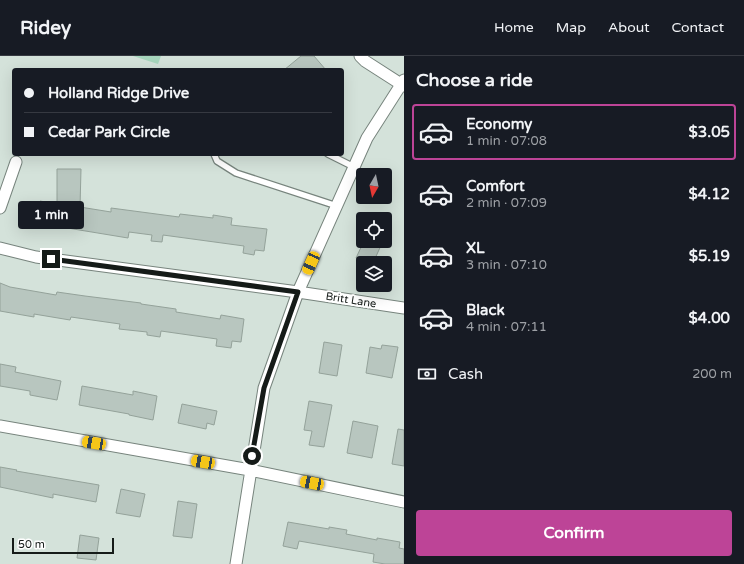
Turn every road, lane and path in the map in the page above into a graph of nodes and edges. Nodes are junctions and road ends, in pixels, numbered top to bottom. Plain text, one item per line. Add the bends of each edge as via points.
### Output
1 (360, 56) edge
2 (403, 84) edge
3 (215, 156) edge
4 (332, 156) edge
5 (16, 162) dead end
6 (354, 167) junction
7 (336, 206) junction
8 (0, 208) edge
9 (0, 248) edge
10 (298, 292) junction
11 (404, 308) edge
12 (0, 426) edge
13 (250, 470) junction
14 (404, 502) edge
15 (236, 564) edge

1 - 2 street
2 - 6 street via 367,138
3 - 7 lane via 217,161 236,173
4 - 6 lane
5 - 8 street
6 - 7 street
7 - 10 street
9 - 10 street, Britt Lane via 36,257
10 - 11 street, Britt Lane
10 - 13 street via 264,388
12 - 13 street
13 - 14 street
13 - 15 street

